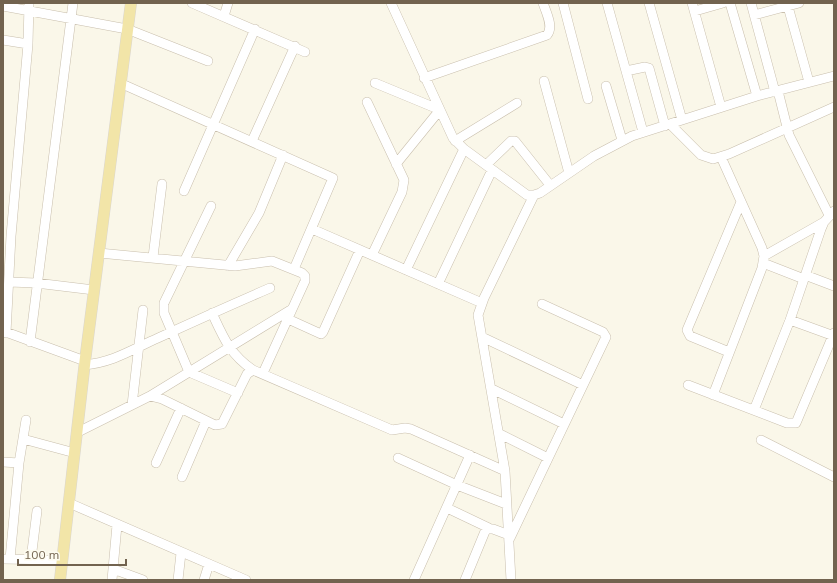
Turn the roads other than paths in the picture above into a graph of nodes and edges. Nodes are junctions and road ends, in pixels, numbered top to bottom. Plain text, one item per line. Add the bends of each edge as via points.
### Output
1 (73, 3) edge
2 (131, 3) edge
3 (192, 3) edge
4 (228, 3) edge
5 (391, 3) edge
6 (543, 3) edge
7 (563, 3) edge
8 (607, 3) edge
9 (649, 3) edge
10 (723, 3) edge
11 (730, 3) edge
12 (751, 3) edge
13 (799, 3) edge
14 (788, 4) edge
15 (3, 6) edge
16 (206, 6) edge
17 (29, 7) edge
18 (694, 7) edge
19 (754, 15) junction
20 (224, 16) junction
21 (71, 19) junction
22 (127, 28) junction
23 (255, 29) junction
24 (3, 40) edge
25 (28, 44) junction
26 (295, 46) junction
27 (306, 52) dead end
28 (208, 60) dead end
29 (626, 70) junction
30 (834, 76) edge
31 (424, 78) junction
32 (544, 81) dead end
33 (810, 82) junction
34 (120, 83) junction
35 (375, 83) dead end
36 (606, 86) dead end
37 (777, 91) junction
38 (757, 96) junction
39 (588, 99) dead end
40 (367, 102) dead end
41 (517, 103) dead end
42 (834, 107) edge
43 (721, 108) junction
44 (439, 110) junction
45 (682, 120) junction
46 (214, 124) junction
47 (667, 125) junction
48 (786, 128) junction
49 (643, 132) junction
50 (622, 140) junction
51 (252, 141) junction
52 (455, 141) junction
53 (464, 149) junction
54 (283, 155) junction
55 (721, 157) junction
56 (396, 164) junction
57 (489, 167) junction
58 (569, 173) junction
59 (162, 184) dead end
60 (550, 186) junction
61 (184, 191) dead end
62 (534, 195) junction
63 (741, 202) junction
64 (211, 206) dead end
65 (829, 216) edge
66 (312, 229) junction
67 (7, 235) edge
68 (360, 250) junction
69 (99, 253) junction
70 (372, 255) junction
71 (153, 257) junction
72 (764, 259) junction
73 (186, 261) junction
74 (228, 266) junction
75 (294, 269) junction
76 (406, 270) junction
77 (805, 277) junction
78 (9, 282) junction
79 (36, 282) junction
80 (438, 284) junction
81 (834, 286) edge
82 (270, 288) dead end
83 (94, 290) junction
84 (482, 303) junction
85 (542, 304) dead end
86 (292, 309) junction
87 (143, 310) dead end
88 (212, 313) junction
89 (288, 319) junction
90 (790, 320) junction
91 (5, 332) edge
92 (170, 332) junction
93 (834, 335) edge
94 (482, 337) junction
95 (30, 342) junction
96 (139, 346) junction
97 (228, 348) junction
98 (729, 352) junction
99 (85, 363) junction
100 (253, 370) junction
101 (189, 372) junction
102 (263, 373) junction
103 (583, 385) junction
104 (688, 385) dead end
105 (492, 389) junction
106 (238, 393) junction
107 (713, 395) junction
108 (150, 396) junction
109 (132, 405) junction
110 (181, 408) junction
111 (754, 410) junction
112 (26, 420) dead end
113 (206, 421) junction
114 (564, 424) junction
115 (78, 432) junction
116 (500, 434) junction
117 (23, 440) junction
118 (761, 440) dead end
119 (75, 453) junction
120 (470, 455) junction
121 (398, 458) dead end
122 (548, 458) junction
123 (3, 462) edge
124 (19, 463) junction
125 (156, 464) dead end
126 (505, 471) junction
127 (182, 477) dead end
128 (834, 478) edge
129 (457, 485) junction
130 (69, 503) junction
131 (506, 504) junction
132 (447, 508) junction
133 (37, 511) dead end
134 (117, 525) junction
135 (489, 528) junction
136 (509, 537) junction
137 (181, 552) junction
138 (6, 559) edge
139 (31, 559) junction
140 (62, 560) junction
141 (209, 564) junction
142 (113, 569) junction
143 (240, 579) edge
144 (514, 579) edge
145 (60, 580) edge
146 (112, 580) edge
147 (143, 580) edge
148 (178, 580) edge
149 (204, 580) edge
150 (414, 580) edge
151 (465, 580) edge

1 - 21 street
2 - 22 main road
3 - 16 street
4 - 20 street
5 - 31 street
6 - 31 street via 550,26 547,35
7 - 39 street
8 - 29 street
9 - 45 street
10 - 18 street
11 - 38 street
12 - 19 street
13 - 14 street
14 - 19 street
14 - 33 street
15 - 17 street
16 - 20 street
17 - 21 street
17 - 25 street
18 - 43 street
19 - 37 street
20 - 23 street
21 - 22 street
21 - 79 street
22 - 28 street
22 - 34 main road
23 - 26 street
23 - 46 street
24 - 25 street
25 - 67 street
26 - 27 street
26 - 51 street
29 - 47 street via 649,68
29 - 49 street
30 - 33 street
31 - 44 street
32 - 58 street
33 - 37 street
34 - 46 street
34 - 69 main road
35 - 44 street
36 - 50 street
37 - 38 street
37 - 48 street
38 - 43 street
40 - 56 street
41 - 52 street
42 - 48 street
43 - 45 street
44 - 52 street
44 - 56 street
45 - 47 street
46 - 51 street
46 - 61 street
47 - 49 street
47 - 55 street via 702,155
48 - 55 street
48 - 65 street
49 - 50 street
50 - 58 street
51 - 54 street
52 - 53 street
53 - 57 street
53 - 76 street
54 - 66 street via 333,178
54 - 74 street via 259,213
55 - 63 street
56 - 70 street via 404,180 403,188
57 - 60 street via 511,141 516,141
57 - 62 street via 527,195
57 - 80 street
58 - 60 street
59 - 71 street
60 - 62 street
62 - 84 street
63 - 72 street
63 - 98 street via 688,330 690,336
64 - 73 street
65 - 72 street
65 - 77 street
66 - 68 street
66 - 75 street
67 - 78 street
68 - 70 street
68 - 89 street via 321,334
69 - 71 street
69 - 83 main road
70 - 76 street
71 - 73 street
72 - 77 street
72 - 98 street
73 - 74 street
73 - 92 street via 164,303 164,313
74 - 75 street via 272,261
75 - 86 street via 306,278
76 - 80 street
77 - 81 street
77 - 90 street
78 - 79 street
78 - 91 street
79 - 83 street
79 - 95 street
80 - 84 street
82 - 88 street
83 - 99 main road
84 - 94 street via 478,315
85 - 103 street via 606,334
86 - 89 street
86 - 97 street
87 - 96 street
88 - 92 street
88 - 97 street
89 - 102 street
90 - 93 street
90 - 111 street
91 - 95 street
92 - 96 street
92 - 101 street
93 - 111 street via 796,423 787,424
94 - 103 street
94 - 105 street
95 - 99 street
96 - 99 street via 111,361
96 - 109 street
97 - 100 street
97 - 101 street
98 - 107 street
99 - 115 main road
100 - 102 street
100 - 106 street via 247,374
101 - 106 street
101 - 108 street
102 - 120 street via 392,430 408,428
103 - 114 street
104 - 107 street
105 - 114 street
105 - 116 street
106 - 113 street via 222,424 215,425
107 - 111 street
108 - 109 street
108 - 110 street
109 - 115 street
110 - 113 street
110 - 125 street
112 - 117 street
113 - 127 street
114 - 122 street
115 - 119 main road
116 - 122 street
116 - 126 street
117 - 119 street
117 - 124 street
118 - 128 street
119 - 130 main road
120 - 126 street
120 - 129 street
121 - 129 street
122 - 136 street
123 - 124 street
124 - 138 street
126 - 131 street
129 - 131 street
129 - 132 street
130 - 134 street
130 - 140 main road
131 - 136 street
132 - 135 street
132 - 150 street
133 - 139 street
134 - 137 street
134 - 142 street
135 - 136 street
135 - 151 street
136 - 144 street
137 - 141 street
137 - 148 street
138 - 139 street
139 - 140 street
140 - 145 main road
141 - 143 street
141 - 149 street
142 - 146 street
142 - 147 street

